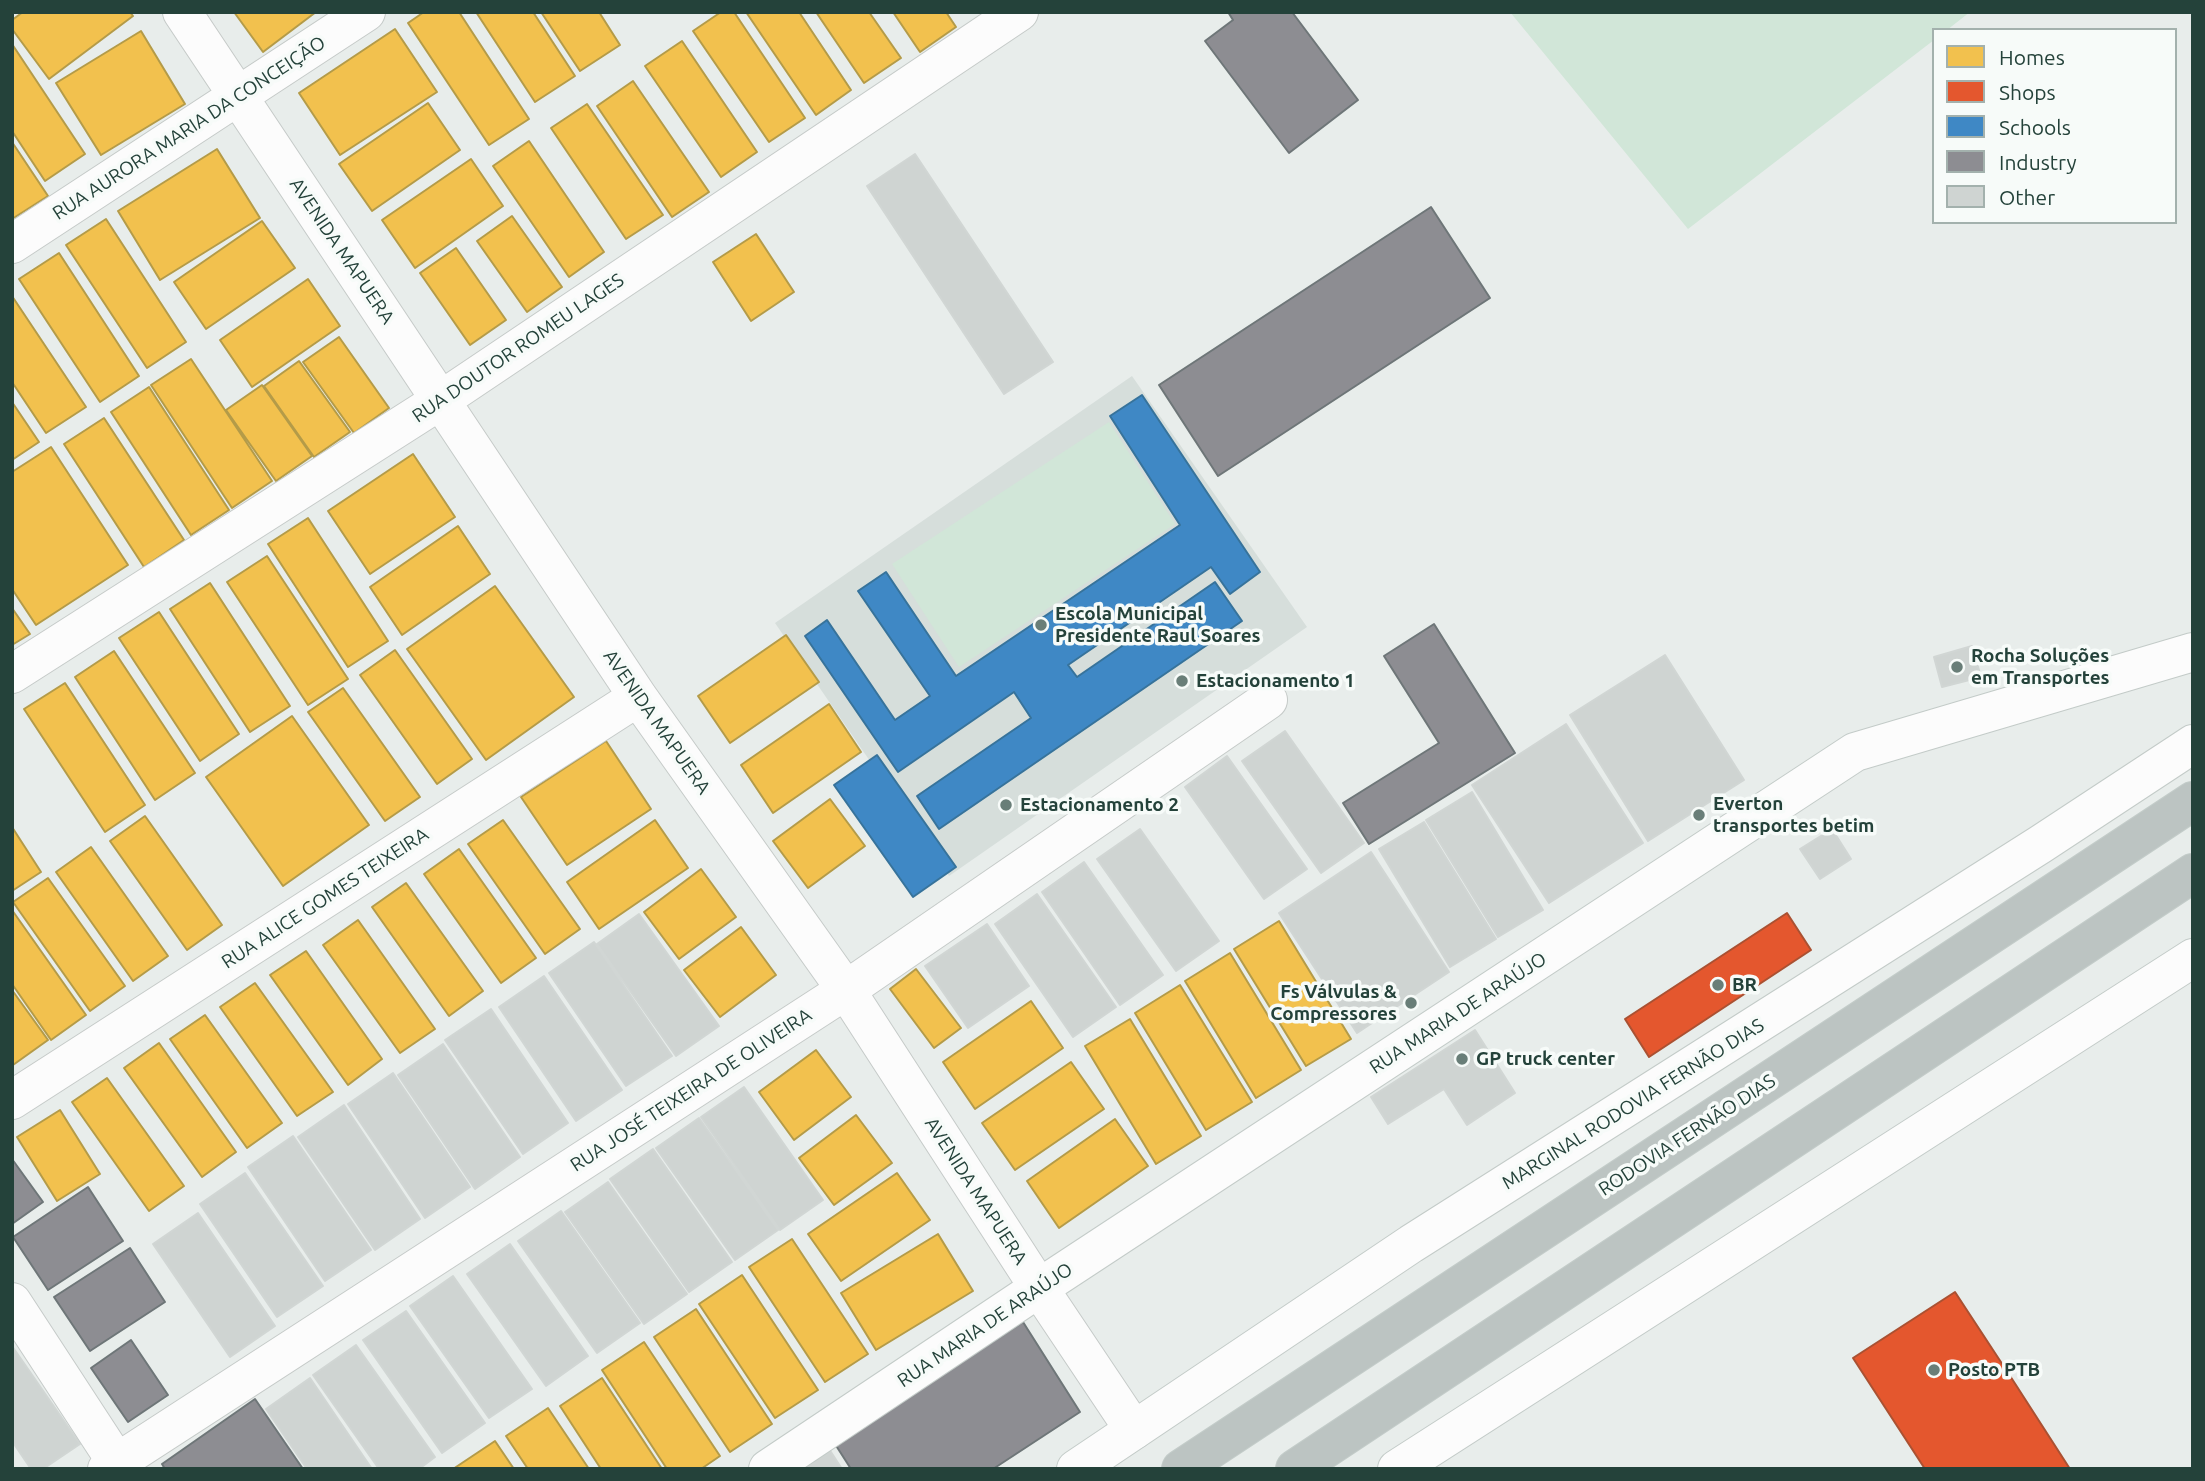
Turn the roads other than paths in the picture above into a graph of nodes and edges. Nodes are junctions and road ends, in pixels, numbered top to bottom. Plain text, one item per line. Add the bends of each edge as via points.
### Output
1 (182, 12) edge
2 (366, 12) edge
3 (1018, 12) edge
4 (240, 96) junction
5 (12, 244) edge
6 (441, 400) junction
7 (2193, 652) edge
8 (12, 674) edge
9 (638, 697) junction
10 (1268, 700) dead end
11 (2193, 744) edge
12 (2193, 801) edge
13 (2192, 873) edge
14 (2193, 958) edge
15 (846, 990) junction
16 (12, 1100) edge
17 (1039, 1288) junction
18 (12, 1302) edge
19 (1135, 1430) junction
20 (115, 1467) edge
21 (768, 1469) edge
22 (1076, 1469) edge
23 (1181, 1469) edge
24 (1295, 1469) edge
25 (1397, 1469) edge

1 - 4 street, AVENIDA MAPUERA
2 - 4 street, RUA AURORA MARIA DA CONCEIÇÃO
3 - 6 street, RUA DOUTOR ROMEU LAGES
4 - 5 street, RUA AURORA MARIA DA CONCEIÇÃO
4 - 6 street, AVENIDA MAPUERA
6 - 8 street, RUA DOUTOR ROMEU LAGES
6 - 9 street, AVENIDA MAPUERA
7 - 17 street, RUA MARIA DE ARAÚJO via 1855,752
9 - 15 street, AVENIDA MAPUERA
9 - 16 street, RUA ALICE GOMES TEIXEIRA
10 - 15 street, RUA JOSÉ TEIXEIRA DE OLIVEIRA
11 - 19 street, MARGINAL RODOVIA FERNÃO DIAS via 1412,1244
12 - 23 highway, RODOVIA FERNÃO DIAS
13 - 24 highway
14 - 25 street
15 - 17 street, AVENIDA MAPUERA
15 - 20 street, RUA JOSÉ TEIXEIRA DE OLIVEIRA
17 - 19 street, AVENIDA MAPUERA
17 - 21 street, RUA MARIA DE ARAÚJO
18 - 20 street
19 - 22 street, MARGINAL RODOVIA FERNÃO DIAS

